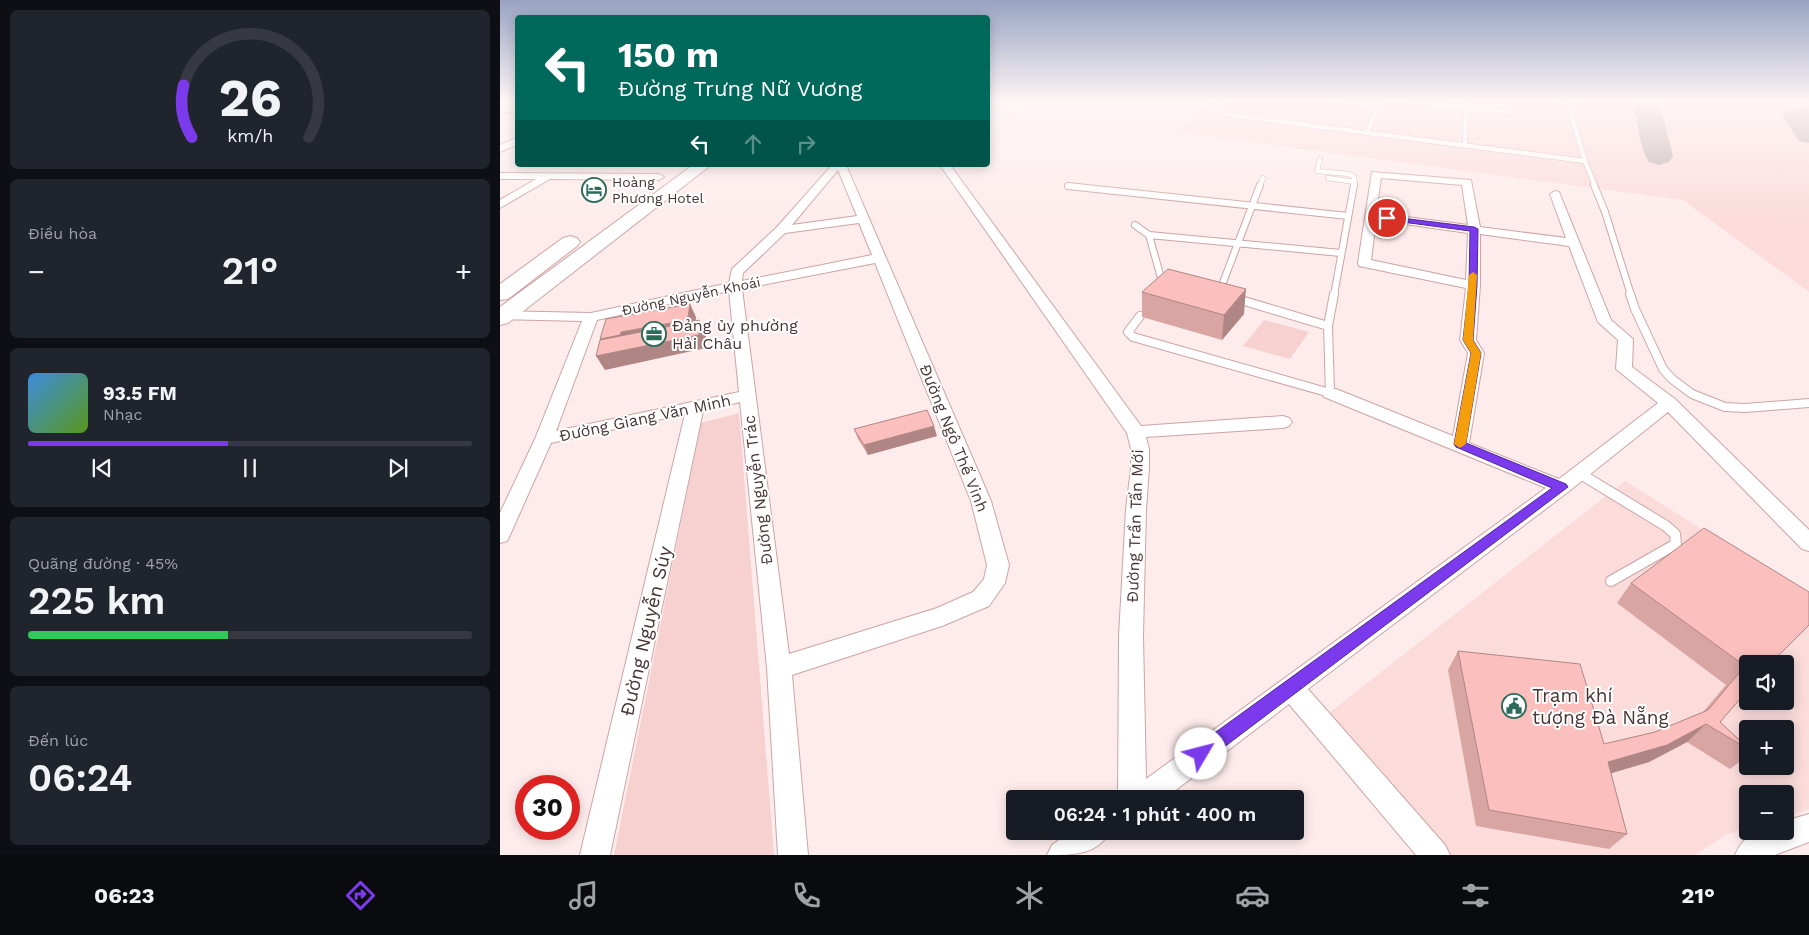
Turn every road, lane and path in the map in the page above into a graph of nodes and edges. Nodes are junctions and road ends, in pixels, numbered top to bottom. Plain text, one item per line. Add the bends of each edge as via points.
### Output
1 (515, 141) edge
2 (1432, 141) edge
3 (1465, 141) edge
4 (1579, 141) edge
5 (1465, 145) junction
6 (502, 147) edge
7 (1320, 159) dead end
8 (1585, 161) junction
9 (673, 167) edge
10 (700, 167) edge
11 (837, 167) edge
12 (840, 167) edge
13 (946, 167) edge
14 (500, 176) edge
15 (659, 176) junction
16 (547, 177) junction
17 (1318, 177) dead end
18 (1263, 178) dead end
19 (1355, 182) junction
20 (1068, 186) dead end
21 (1555, 194) dead end
22 (628, 200) dead end
23 (500, 205) edge
24 (1252, 206) junction
25 (1348, 216) junction
26 (1370, 216) junction
27 (862, 219) junction
28 (1135, 225) dead end
29 (588, 229) dead end
30 (1474, 229) junction
31 (781, 230) junction
32 (1149, 234) junction
33 (1238, 242) junction
34 (1574, 243) junction
35 (1341, 253) junction
36 (880, 258) junction
37 (1180, 283) edge
38 (1473, 285) junction
39 (735, 286) junction
40 (1209, 291) edge
41 (1219, 293) junction
42 (500, 294) edge
43 (501, 316) edge
44 (1140, 316) edge
45 (591, 317) junction
46 (1328, 326) junction
47 (1330, 393) junction
48 (746, 396) junction
49 (1669, 403) junction
50 (1809, 403) edge
51 (696, 408) junction
52 (1283, 422) dead end
53 (1136, 432) junction
54 (544, 439) junction
55 (1460, 444) junction
56 (1570, 480) junction
57 (500, 535) edge
58 (1809, 543) edge
59 (1611, 582) dead end
60 (779, 668) junction
61 (1290, 687) junction
62 (1132, 790) edge
63 (1153, 790) edge
64 (1809, 828) edge
65 (1083, 840) edge
66 (595, 855) edge
67 (793, 855) edge
68 (1062, 855) edge
69 (1435, 855) edge
70 (1750, 855) edge

1 - 6 street
2 - 5 lane
3 - 5 lane
4 - 8 lane
5 - 8 lane
7 - 19 lane via 1317,171 1349,174
8 - 50 lane via 1605,212 1635,309 1667,374 1692,394 1725,407
9 - 15 main road
10 - 43 main road
11 - 31 street
12 - 27 street, Đường Ngô Thế Vinh
13 - 53 street, Đường Trần Tấn Mới
14 - 16 street
15 - 16 street
15 - 22 main road
16 - 23 street
17 - 19 lane
18 - 24 lane
19 - 25 lane
20 - 24 lane
21 - 34 street
24 - 25 lane
24 - 33 lane
25 - 35 lane
26 - 30 street
26 - 30 street via 1376,174 1465,180
26 - 38 street via 1366,265
27 - 31 street
27 - 36 street, Đường Ngô Thế Vinh
28 - 32 lane
29 - 42 main road
30 - 34 street
30 - 38 street
31 - 39 street via 738,272
32 - 33 lane
32 - 37 lane via 1161,278
33 - 35 lane
33 - 41 lane
34 - 49 street via 1604,322 1626,339 1624,369
35 - 46 lane
36 - 39 street, Đường Nguyễn Khoái
36 - 60 street, Đường Ngô Thế Vinh via 981,500 998,565 994,583 981,600 942,616
38 - 55 street via 1468,340 1476,353
39 - 45 street, Đường Nguyễn Khoái
39 - 48 street, Đường Nguyễn Trác
40 - 41 lane
41 - 46 lane
43 - 45 street, Đường Nguyễn Khoái
44 - 47 lane via 1128,332 1133,337
45 - 54 street, Đường Giang Văn Minh
46 - 47 lane
47 - 55 street
48 - 51 street, Đường Giang Văn Minh
48 - 60 street, Đường Nguyễn Trác
49 - 56 street
49 - 58 street
51 - 54 street, Đường Giang Văn Minh
51 - 66 street, Đường Nguyễn Súy
52 - 53 street
53 - 62 street, Đường Trần Tấn Mới via 1140,468 1132,617
54 - 57 street, Đường Giang Văn Minh
55 - 56 street
56 - 59 lane via 1666,526 1675,534 1676,544
56 - 61 street
60 - 67 street, Đường Nguyễn Trác
61 - 63 street
61 - 69 street
64 - 70 street via 1770,840
65 - 68 street

